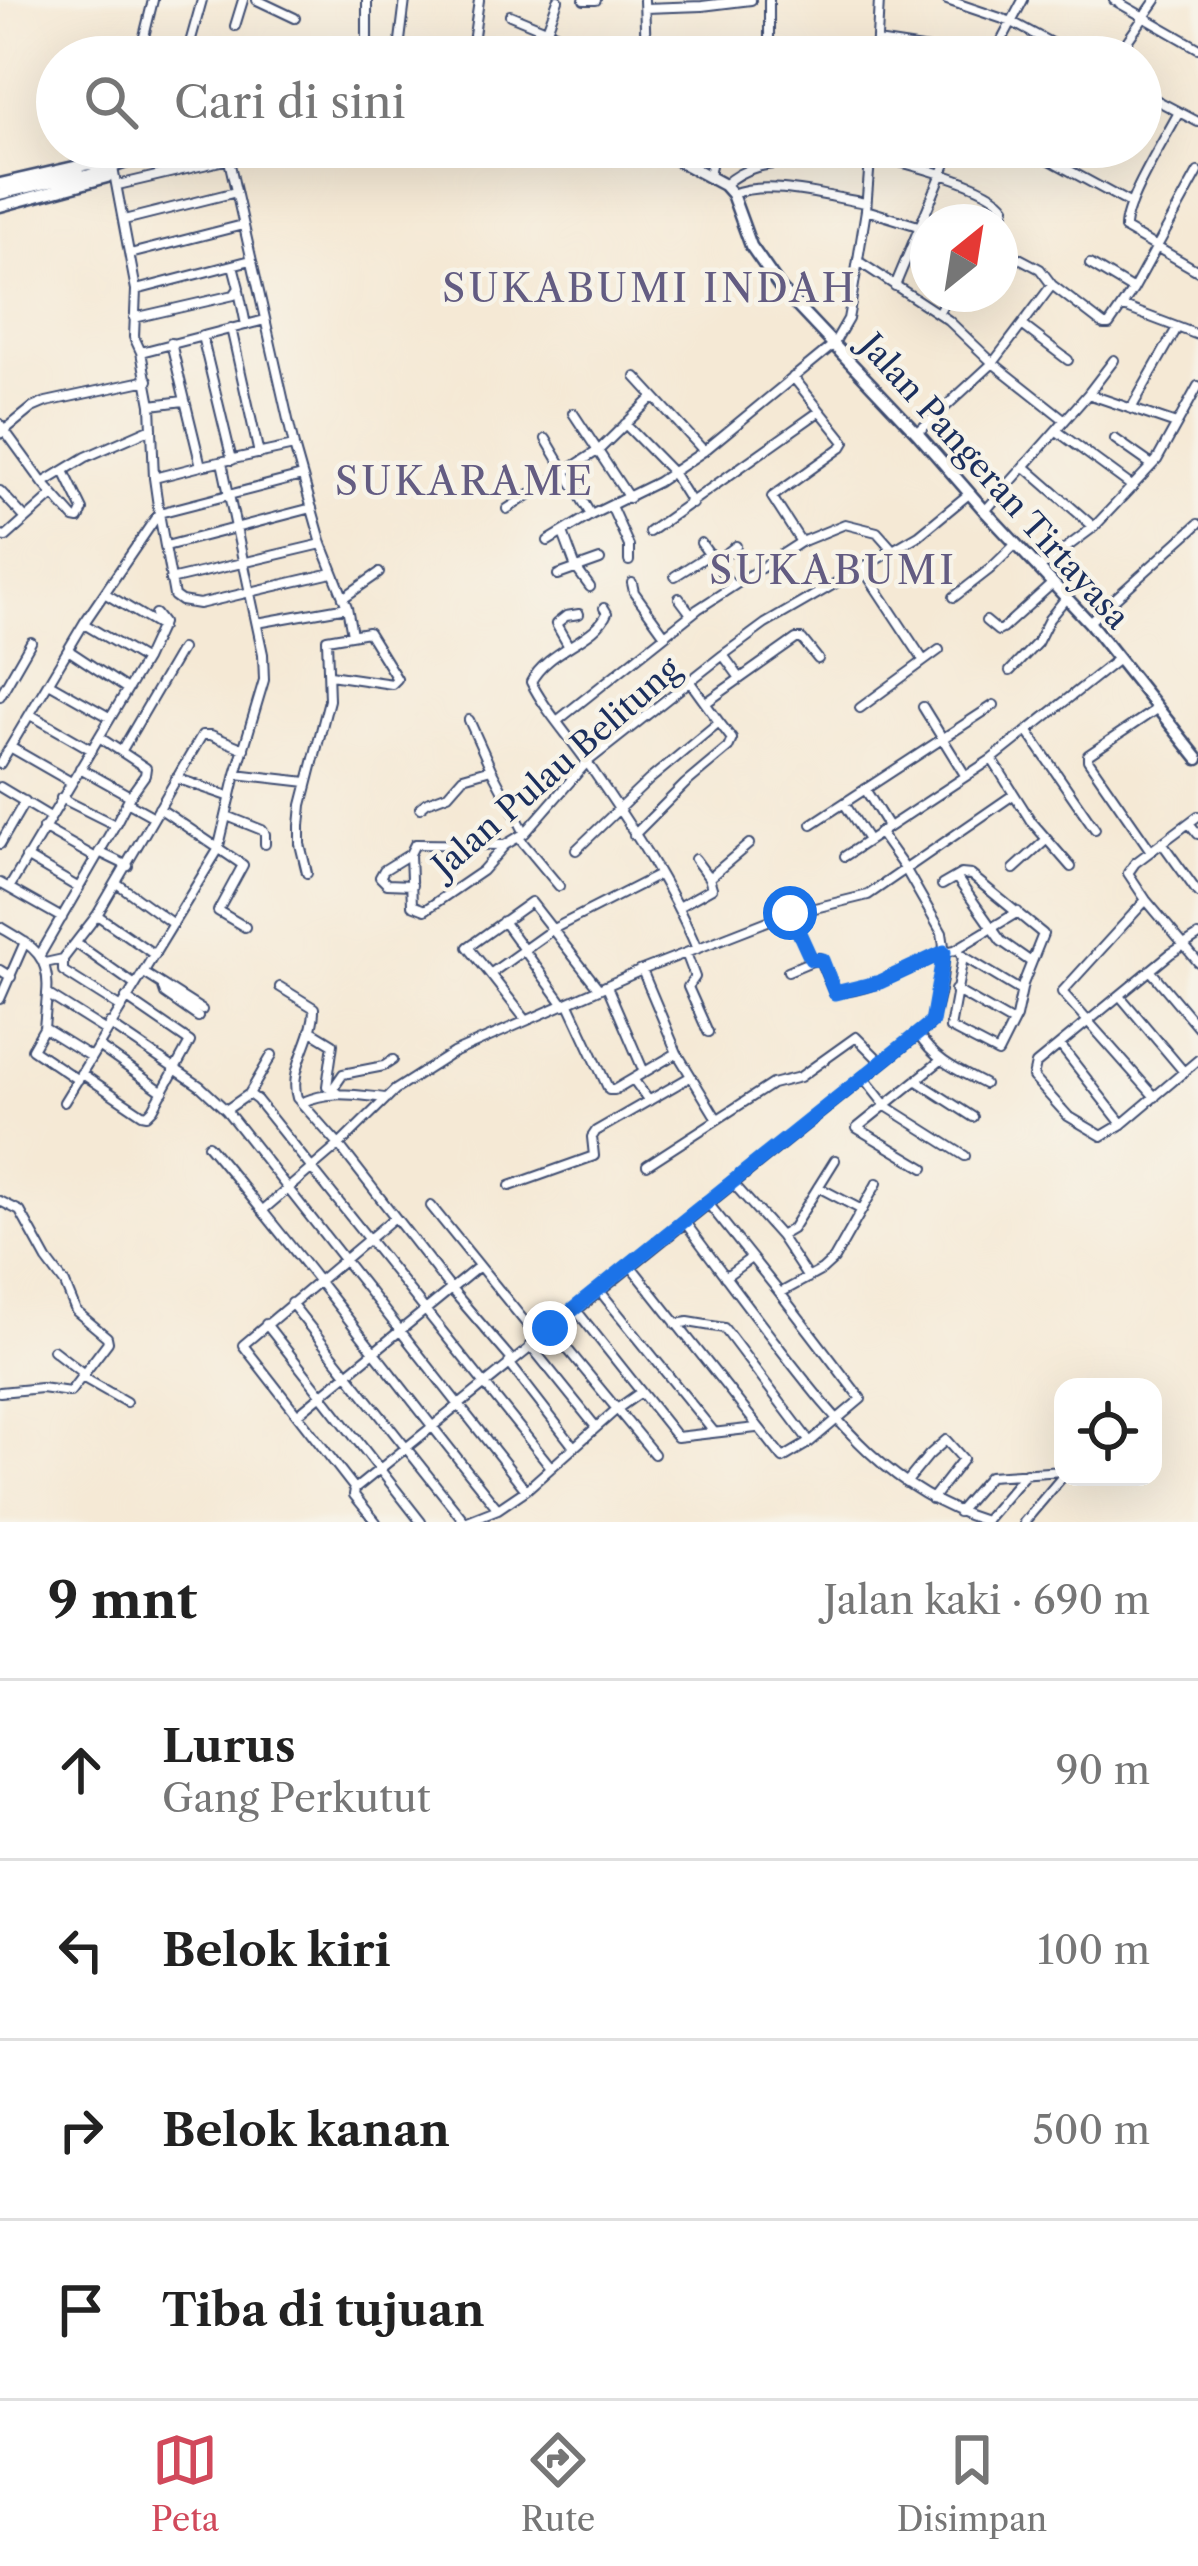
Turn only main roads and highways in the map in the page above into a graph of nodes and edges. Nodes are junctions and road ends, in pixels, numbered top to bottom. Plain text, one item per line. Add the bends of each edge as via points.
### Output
1 (77, 168) edge
2 (94, 168) edge
3 (119, 168) edge
4 (692, 168) edge
5 (80, 175) junction
6 (115, 175) junction
7 (0, 184) edge
8 (0, 194) edge
9 (0, 206) edge
10 (1198, 759) edge

1 - 7 main road
2 - 5 main road
3 - 6 main road
4 - 10 main road, Jalan Pangeran Tirtayasa via 728,189 762,264 1089,622
5 - 6 main road
5 - 8 main road
6 - 9 main road

